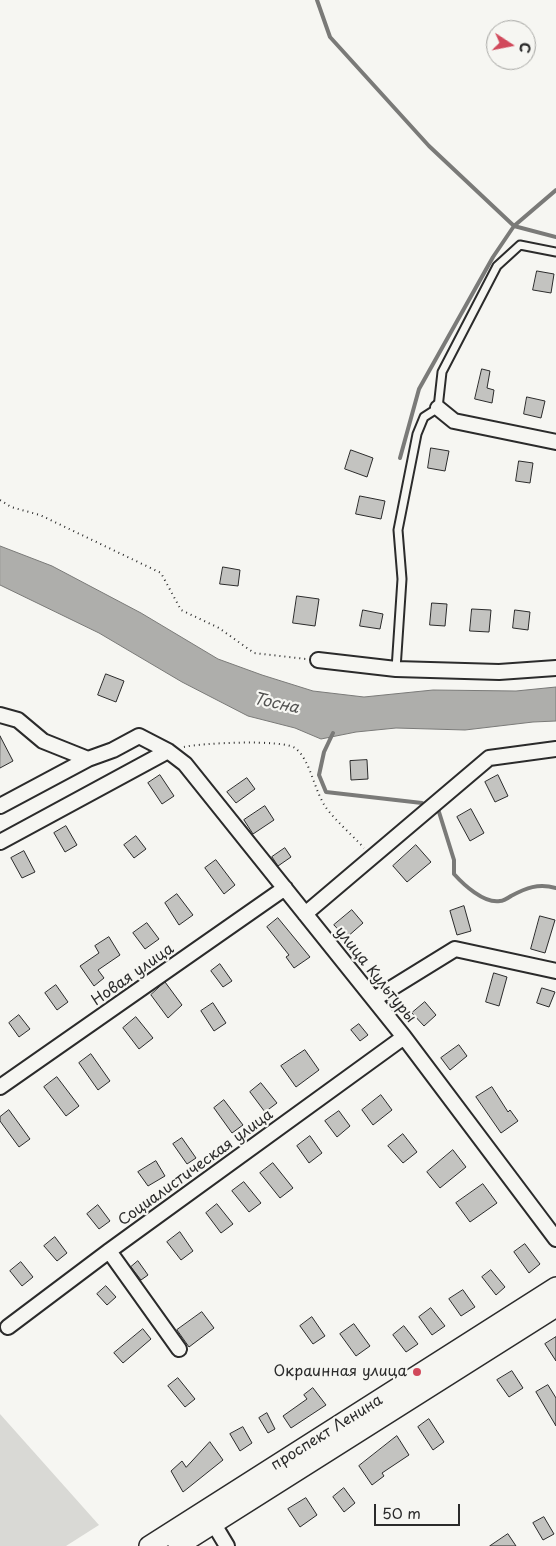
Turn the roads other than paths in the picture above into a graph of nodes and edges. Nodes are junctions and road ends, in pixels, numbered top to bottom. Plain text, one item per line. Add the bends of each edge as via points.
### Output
1 (556, 252) edge
2 (438, 408) junction
3 (556, 442) edge
4 (318, 660) road end
5 (556, 668) edge
6 (396, 669) junction
7 (0, 715) edge
8 (556, 749) edge
9 (168, 751) junction
10 (88, 759) junction
11 (0, 806) edge
12 (0, 842) edge
13 (285, 888) junction
14 (305, 914) junction
15 (556, 970) edge
16 (374, 999) junction
17 (404, 1037) junction
18 (0, 1088) edge
19 (556, 1239) edge
20 (109, 1251) junction
21 (556, 1287) edge
22 (556, 1307) edge
23 (8, 1326) dead end
24 (180, 1349) dead end
25 (209, 1517) junction
26 (149, 1546) edge
27 (178, 1546) edge
28 (226, 1546) edge

1 - 2 lane via 520,245 497,266 442,372
2 - 3 street via 454,421
2 - 6 lane via 424,417 417,434 398,530 402,579
4 - 6 street
5 - 6 street via 499,672
7 - 10 street via 18,720 43,741
8 - 14 street via 489,758
9 - 10 street, улица Культуры via 139,736
9 - 12 street
9 - 13 street, улица Культуры via 185,764
10 - 11 street
13 - 14 street, улица Культуры
13 - 18 street, Новая улица
14 - 16 street, улица Культуры
15 - 16 street via 454,949
16 - 17 street, улица Культуры
17 - 19 street, улица Культуры
17 - 20 street, Социалистическая улица
20 - 23 street, Социалистическая улица
20 - 24 street
21 - 25 main road, проспект Ленина
22 - 25 main road, проспект Ленина
25 - 26 main road, проспект Ленина
25 - 27 main road, проспект Ленина
25 - 28 street

